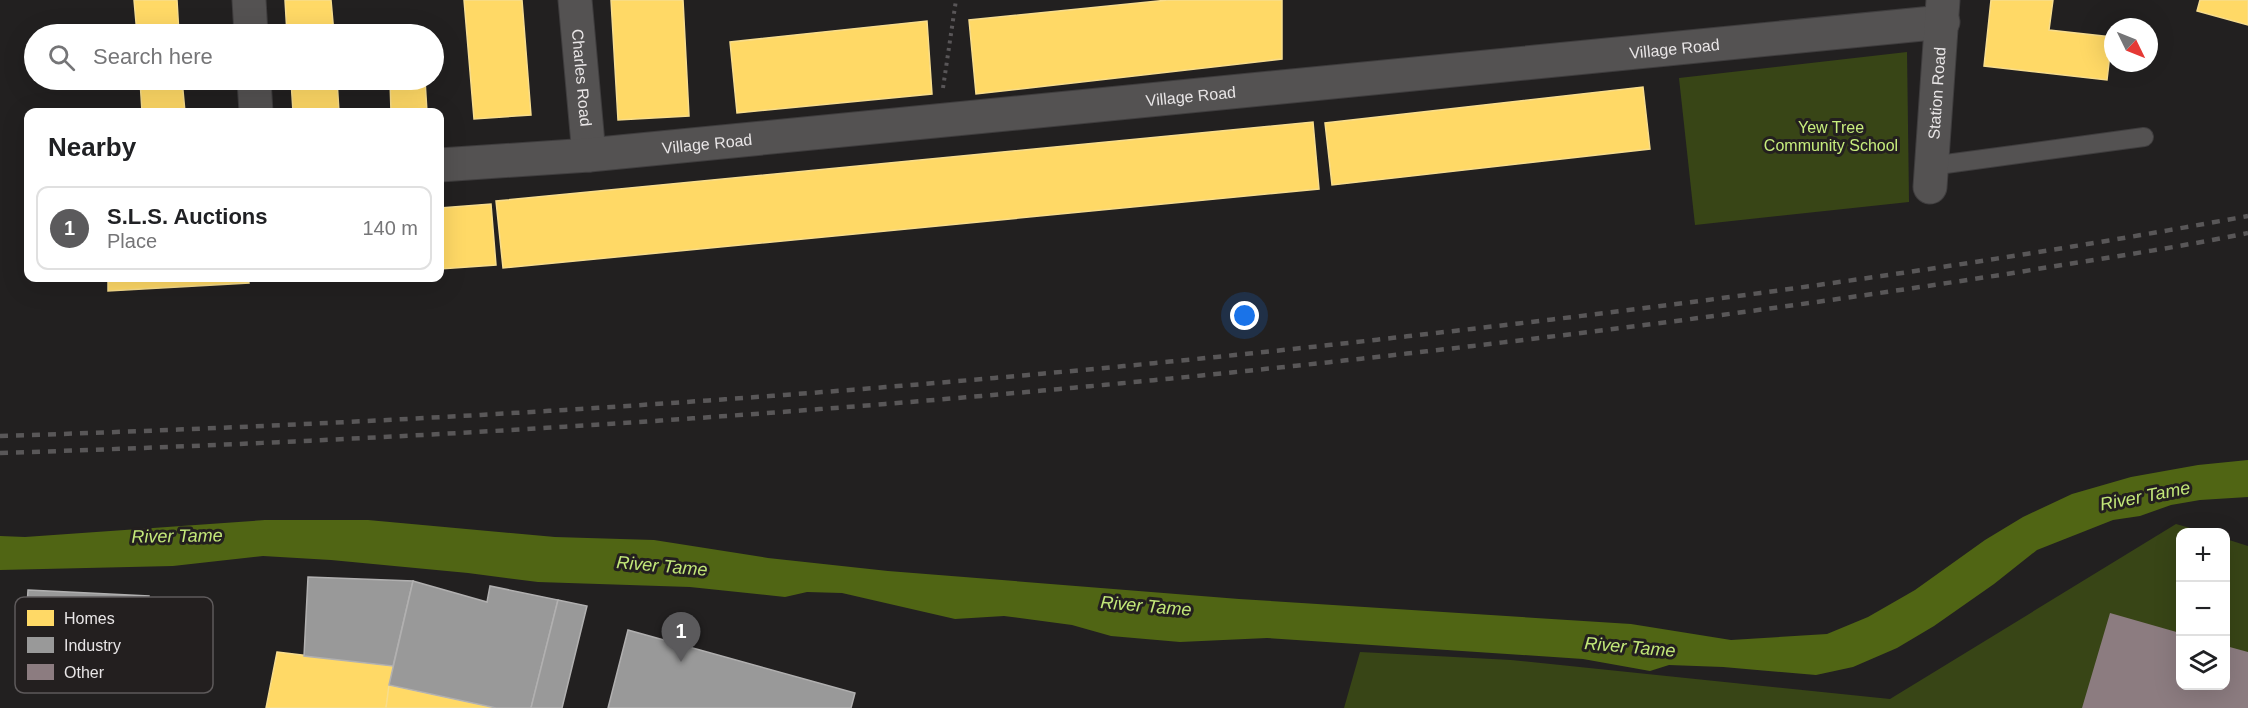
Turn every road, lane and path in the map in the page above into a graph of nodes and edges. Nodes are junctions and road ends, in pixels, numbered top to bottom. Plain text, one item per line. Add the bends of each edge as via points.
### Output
1 (249, 0) edge
2 (575, 0) edge
3 (956, 0) edge
4 (1943, 11) edge
5 (250, 24) edge
6 (255, 90) edge
7 (256, 108) edge
8 (941, 120) junction
9 (2144, 137) dead end
10 (589, 155) junction
11 (444, 165) edge
12 (1930, 176) joint

1 - 5 street
2 - 10 street, Charles Road
3 - 8 path via 940,103
4 - 8 street, Village Road
4 - 12 street, Station Road
6 - 7 street
8 - 10 street, Village Road
9 - 12 lane
10 - 11 street, Village Road

